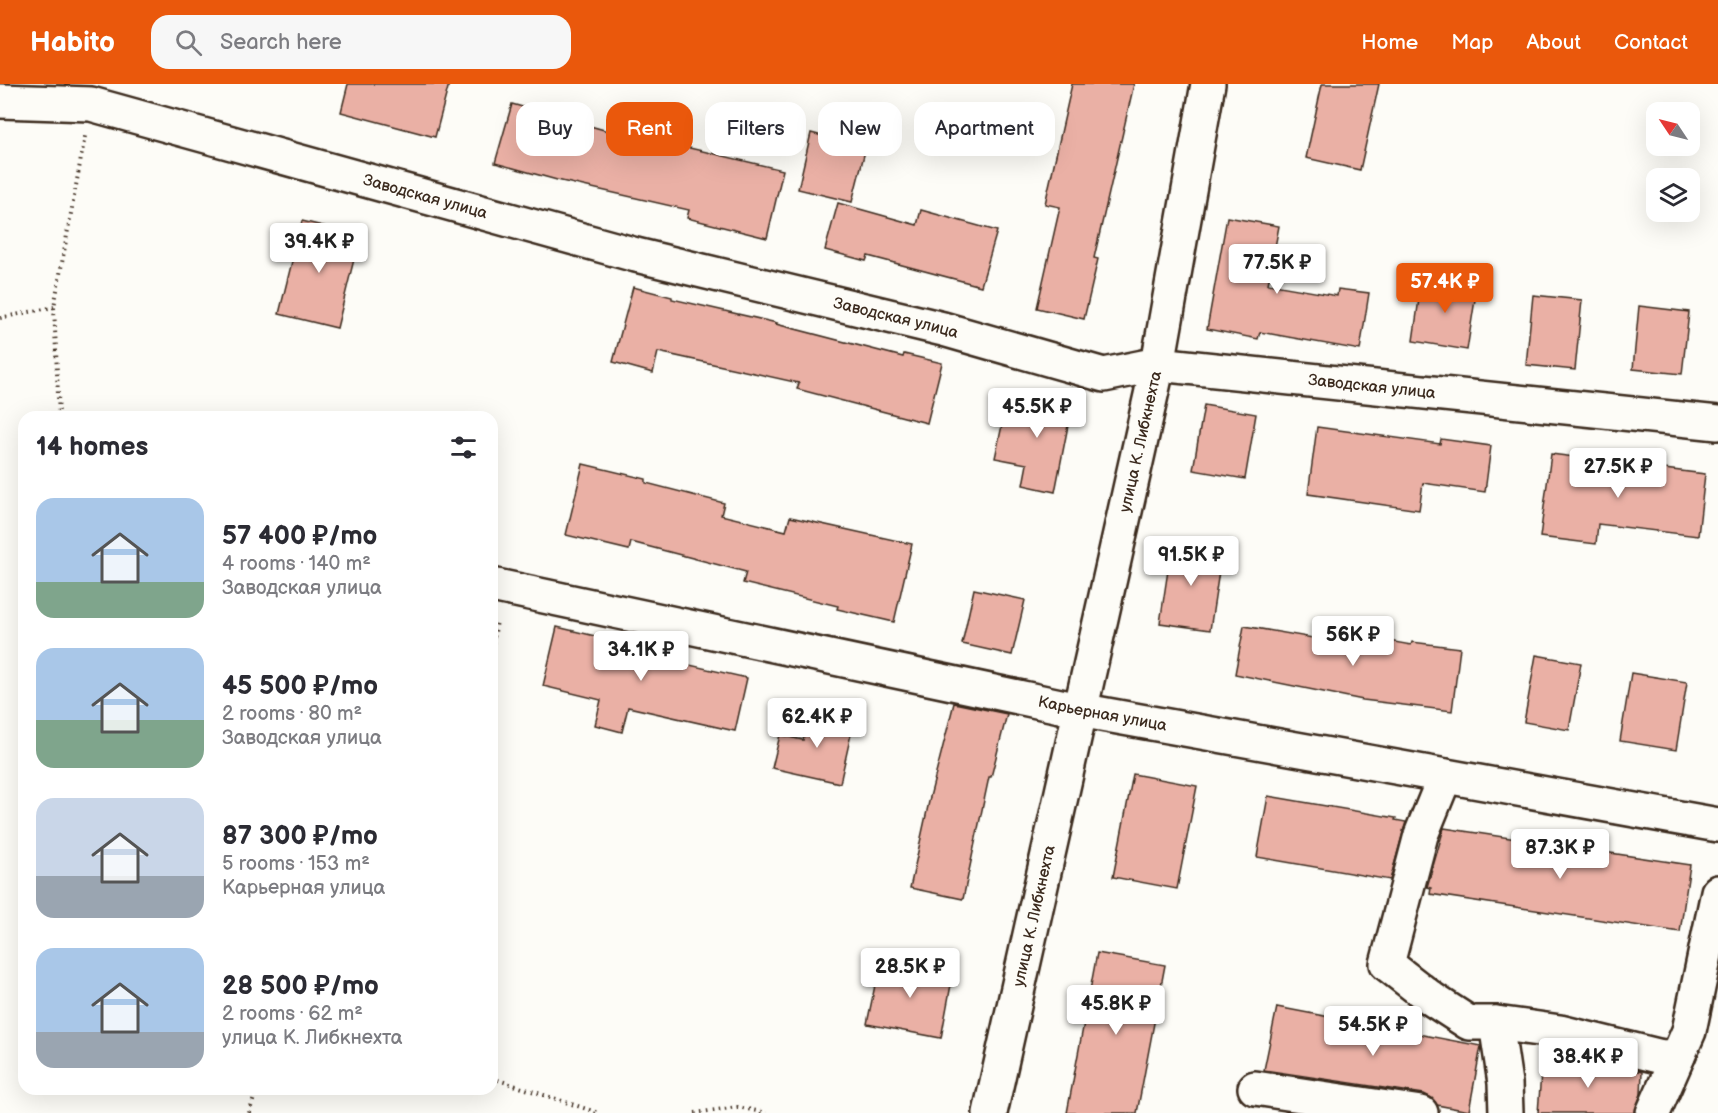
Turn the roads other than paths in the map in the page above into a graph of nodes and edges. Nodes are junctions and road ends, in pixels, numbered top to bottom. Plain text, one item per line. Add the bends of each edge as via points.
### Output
1 (1208, 84) edge
2 (93, 94) edge
3 (0, 101) edge
4 (1158, 364) junction
5 (1718, 423) edge
6 (498, 586) edge
7 (1079, 710) junction
8 (1445, 776) junction
9 (1718, 825) edge
10 (1718, 892) edge
11 (1496, 1023) junction
12 (1678, 1056) junction
13 (1255, 1088) dead end
14 (990, 1113) edge
15 (1421, 1113) edge
16 (1506, 1113) edge
17 (1653, 1113) edge

1 - 4 street, улица К. Либкнехта
2 - 3 street, Заводская улица
2 - 4 street, Заводская улица via 636,255 943,329 1104,375
4 - 5 street, Заводская улица
4 - 7 street, улица К. Либкнехта
6 - 7 street, Карьерная улица
7 - 8 street, Карьерная улица
7 - 14 street, улица К. Либкнехта
8 - 9 street, Карьерная улица
8 - 11 street via 1421,835 1387,964 1469,1023
10 - 12 street via 1689,1031
11 - 12 street via 1560,1032 1662,1057
11 - 16 street
12 - 17 street
13 - 15 street

